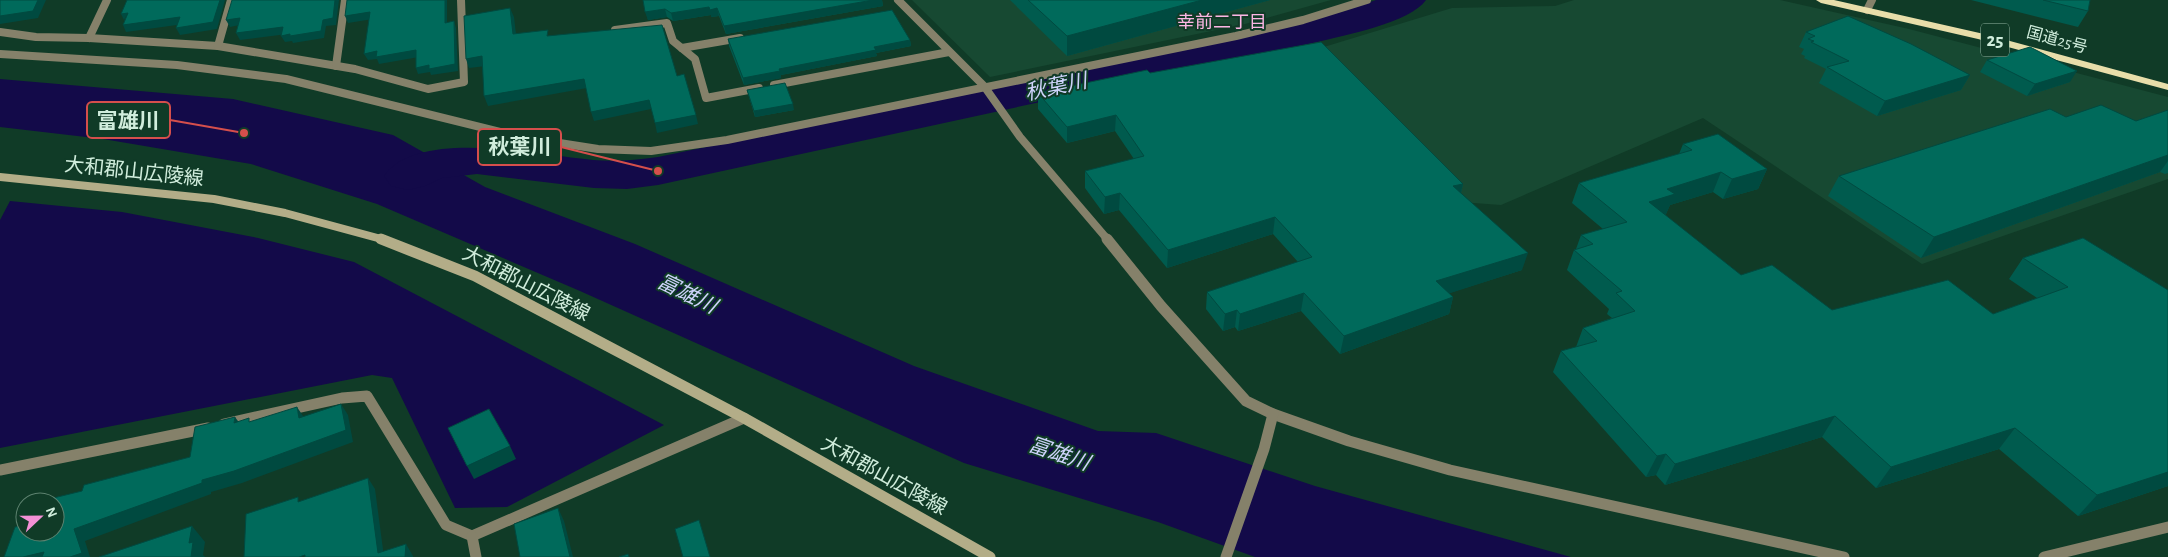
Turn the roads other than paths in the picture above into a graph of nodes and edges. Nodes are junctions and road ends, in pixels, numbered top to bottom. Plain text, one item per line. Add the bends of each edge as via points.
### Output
1 (107, 0) edge
2 (231, 0) edge
3 (345, 0) edge
4 (462, 0) edge
5 (898, 0) edge
6 (1367, 0) edge
7 (1821, 0) edge
8 (1870, 5) edge
9 (906, 8) junction
10 (896, 10) dead end
11 (609, 31) edge
12 (0, 32) edge
13 (750, 36) edge
14 (89, 38) junction
15 (218, 46) junction
16 (682, 48) junction
17 (949, 52) junction
18 (0, 54) edge
19 (336, 66) junction
20 (984, 86) junction
21 (2168, 87) edge
22 (0, 176) edge
23 (1273, 414) junction
24 (744, 418) junction
25 (0, 470) edge
26 (2168, 527) edge
27 (472, 536) junction
28 (476, 557) edge
29 (990, 557) edge
30 (1226, 557) edge
31 (1844, 557) edge
32 (2044, 557) edge

1 - 14 street
2 - 15 street
3 - 19 street
4 - 19 street via 464,82 428,89
5 - 9 street
6 - 20 street via 1236,36
7 - 8 highway, 国道25号 / 25
8 - 21 highway, 国道25号 / 25
9 - 10 street
9 - 17 street
11 - 16 street via 667,23 673,41
12 - 14 street via 36,37
13 - 16 street
14 - 15 street
15 - 19 street
16 - 17 street via 695,60 706,98
17 - 20 street
18 - 20 street via 169,64 271,77 521,137 627,151 701,145
20 - 23 street via 1002,113 1230,385 1246,401
22 - 24 main road, 大和郡山広陵線 via 214,199 285,213 384,240 475,276
23 - 30 street
23 - 31 street via 1349,441 1450,470
24 - 27 street
24 - 29 main road, 大和郡山広陵線
25 - 27 street via 342,398 367,396 446,526
26 - 32 street
27 - 28 street

